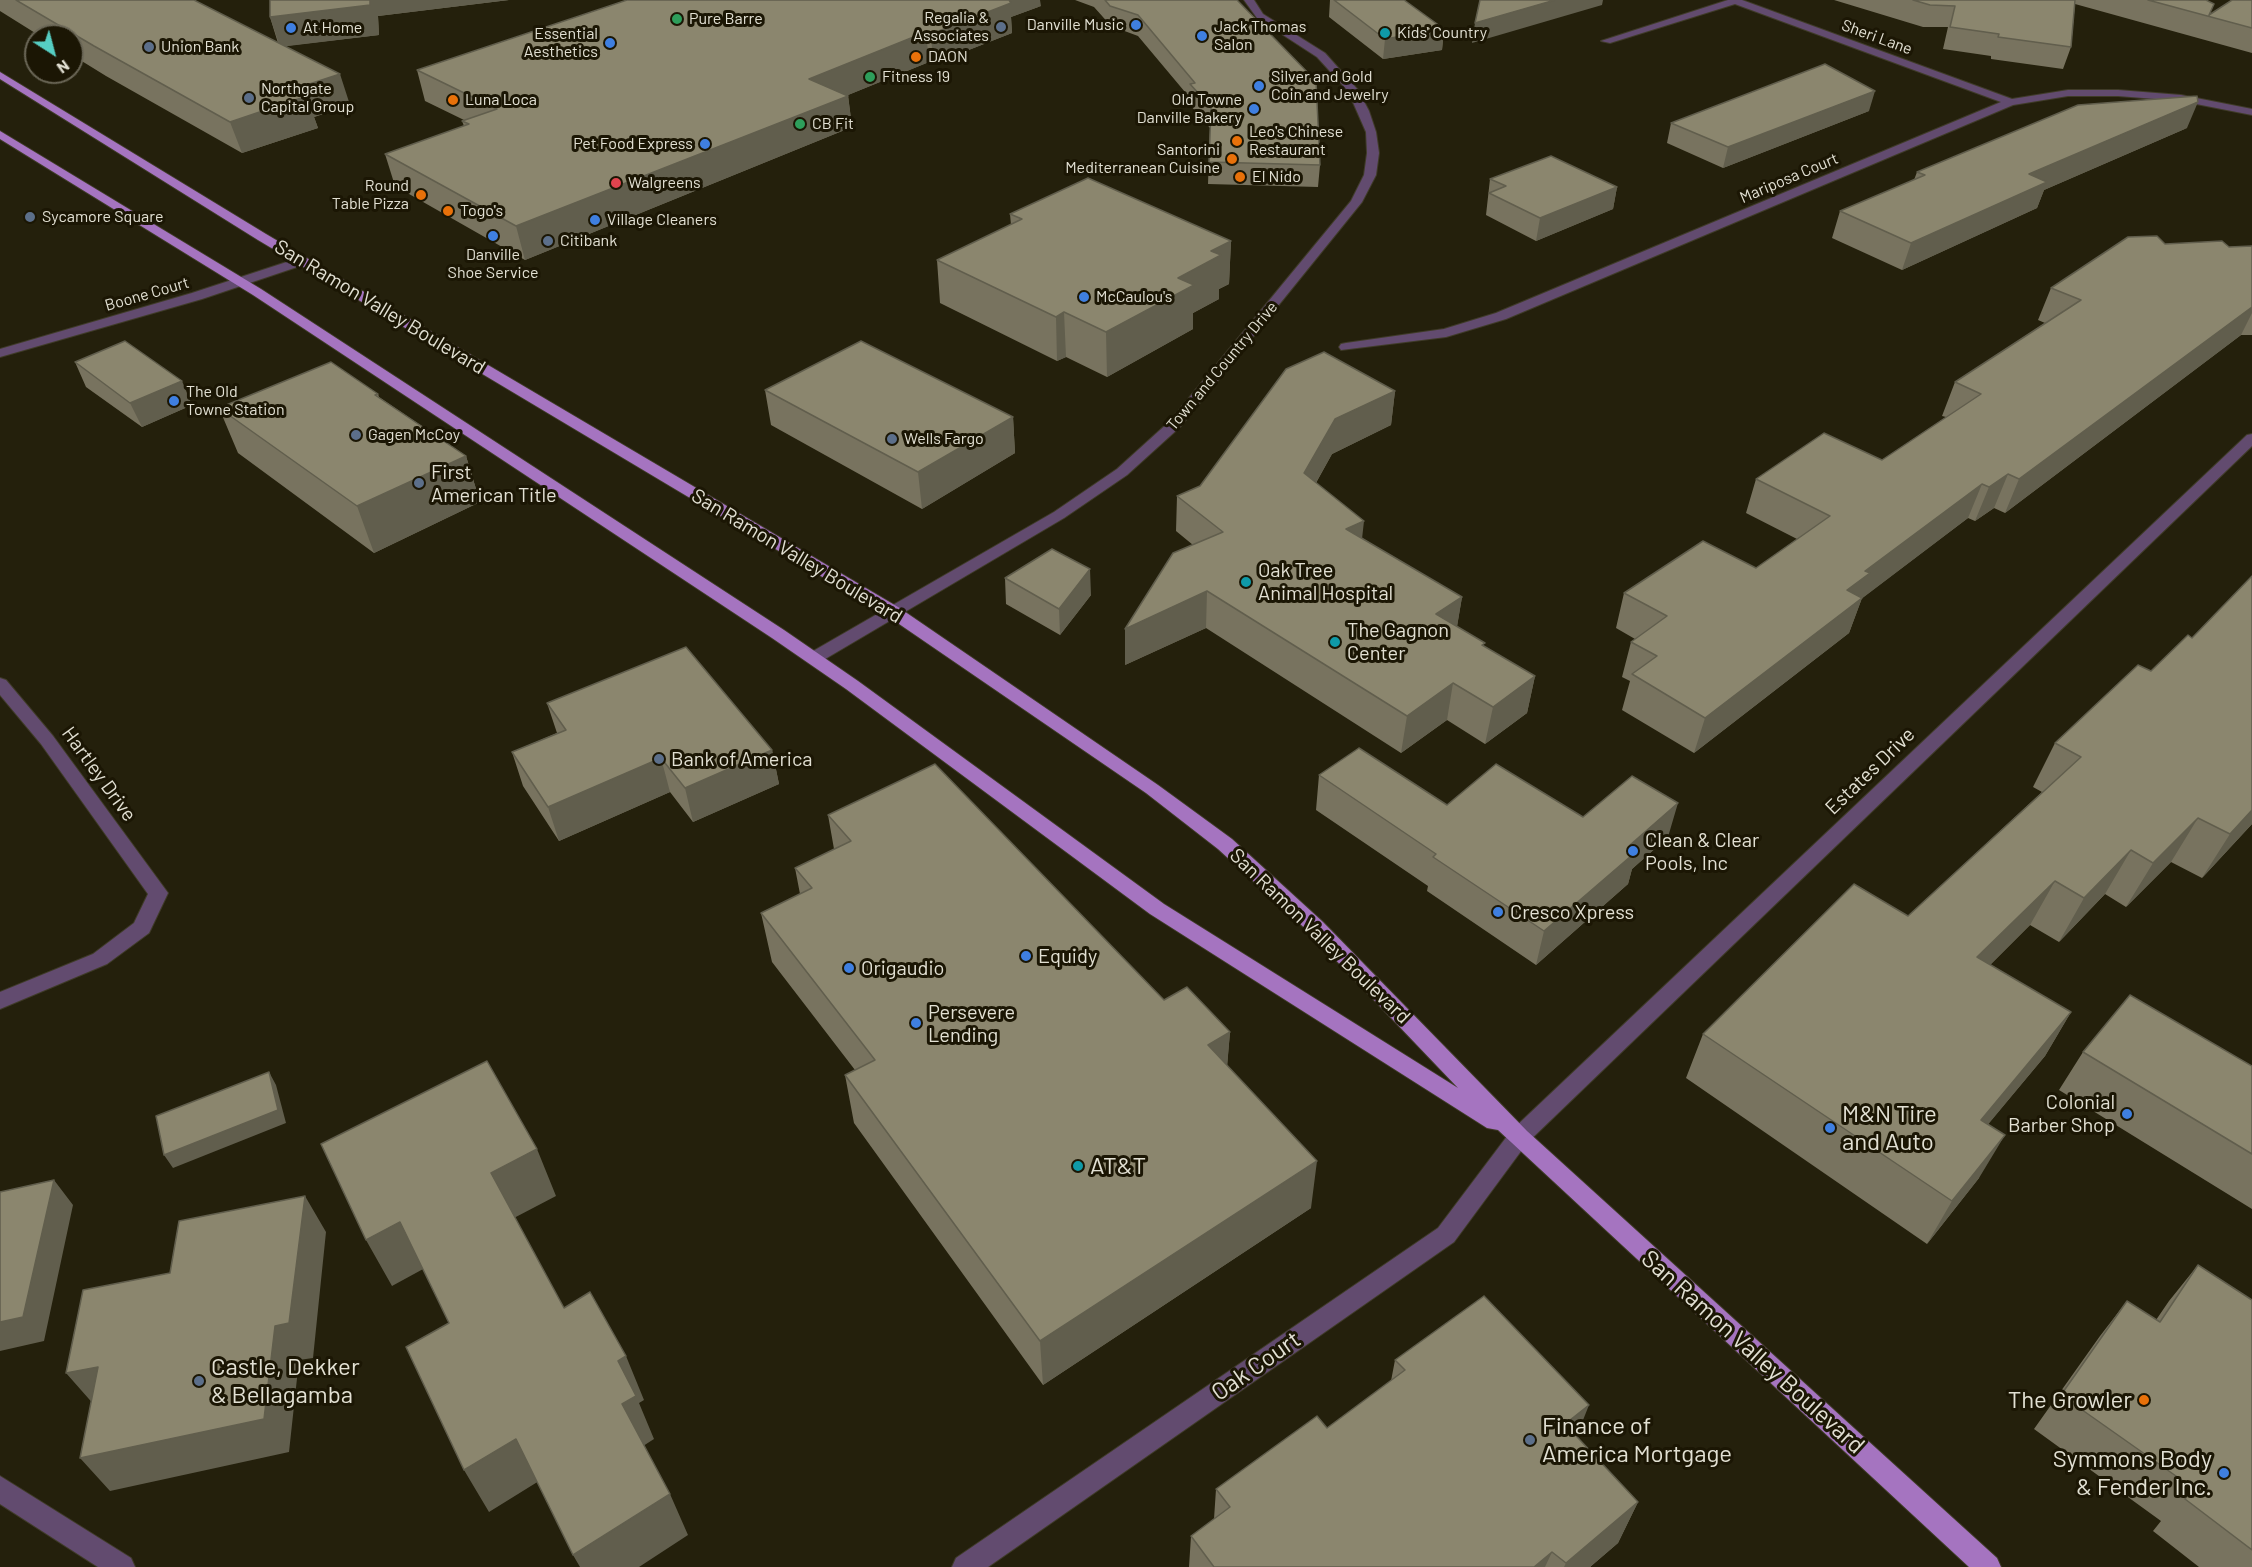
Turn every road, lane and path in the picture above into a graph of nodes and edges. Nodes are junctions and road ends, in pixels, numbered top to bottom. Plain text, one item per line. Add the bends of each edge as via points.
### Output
1 (1248, 0) edge
2 (1734, 0) edge
3 (1606, 41) dead end
4 (0, 75) edge
5 (2011, 102) junction
6 (2252, 112) edge
7 (0, 134) edge
8 (302, 261) junction
9 (241, 283) junction
10 (1346, 347) dead end
11 (0, 353) edge
12 (2252, 438) edge
13 (892, 611) junction
14 (814, 658) junction
15 (0, 684) edge
16 (0, 1001) edge
17 (1519, 1137) junction
18 (0, 1489) edge
19 (122, 1567) edge
20 (965, 1567) edge
21 (1988, 1567) edge

1 - 13 street, Town and Country Drive via 1260,16 1321,55 1353,90 1371,132 1373,153 1370,175 1356,202 1175,424 1122,472 1059,515
2 - 3 street
2 - 5 street, Sheri Lane
4 - 8 main road, San Ramon Valley Boulevard
5 - 6 street, Mariposa Court via 2068,93 2118,93 2181,98
5 - 10 street, Mariposa Court via 1501,316 1446,333
7 - 9 main road, San Ramon Valley Boulevard
8 - 9 street, Boone Court
8 - 13 main road, San Ramon Valley Boulevard
9 - 11 street, Boone Court
9 - 14 main road, San Ramon Valley Boulevard
12 - 17 street, Estates Drive
13 - 14 street, Town and Country Drive
13 - 17 main road, San Ramon Valley Boulevard via 1225,843 1316,927
14 - 17 main road, San Ramon Valley Boulevard via 1157,909
15 - 16 street, Hartley Drive via 47,740 158,893 142,928 100,959
17 - 20 street, Oak Court via 1446,1235
17 - 21 main road, San Ramon Valley Boulevard
18 - 19 street

